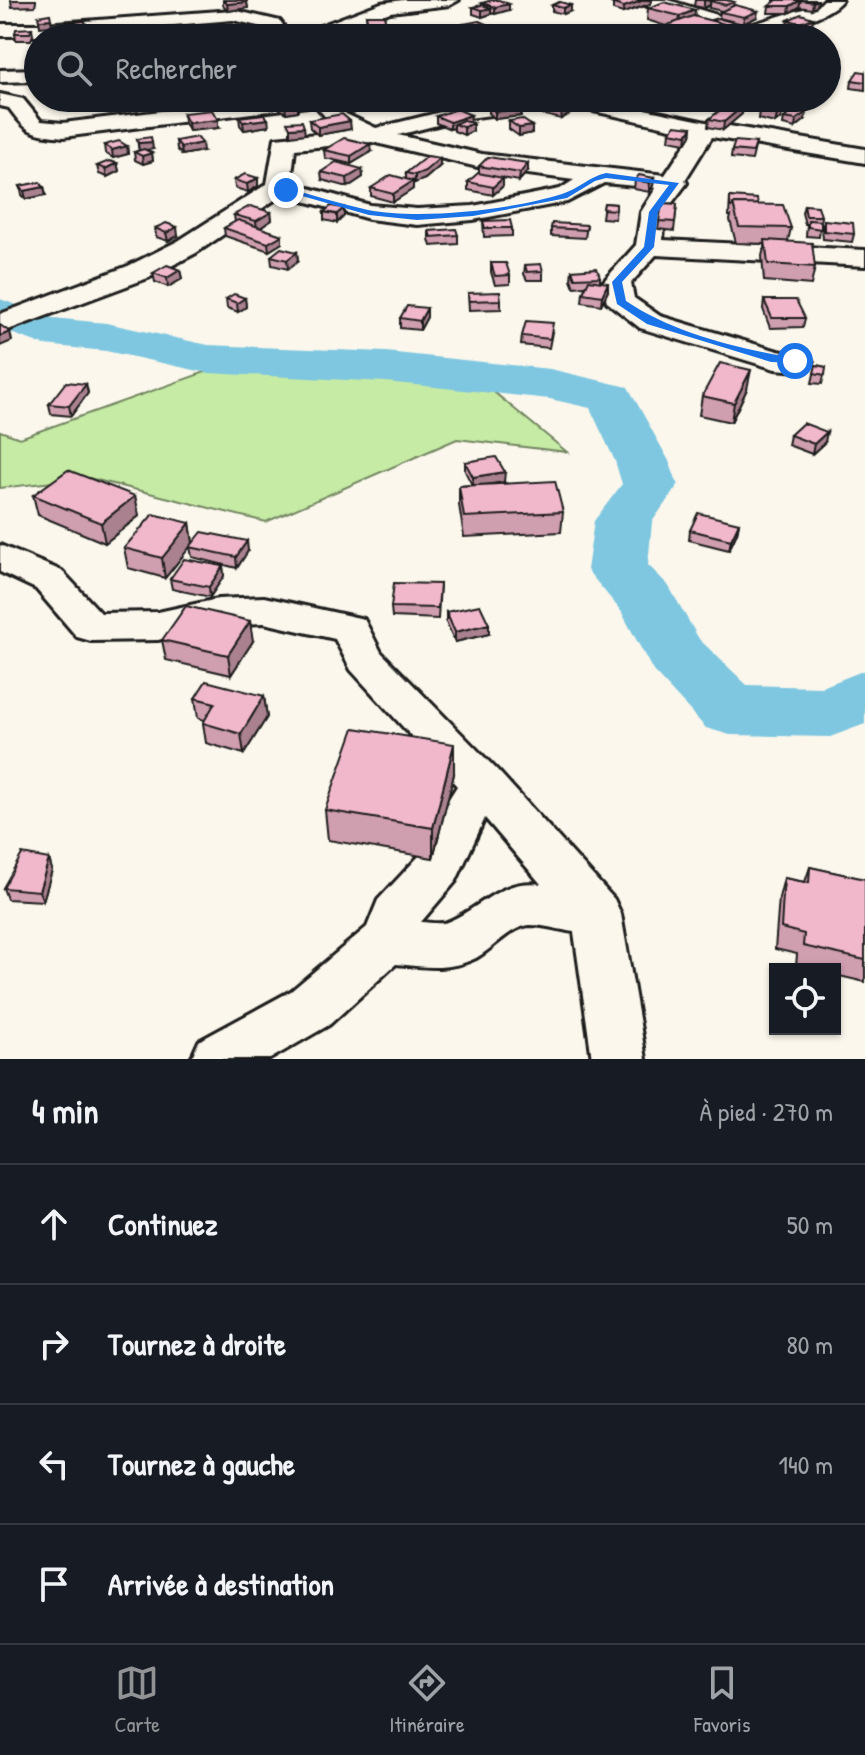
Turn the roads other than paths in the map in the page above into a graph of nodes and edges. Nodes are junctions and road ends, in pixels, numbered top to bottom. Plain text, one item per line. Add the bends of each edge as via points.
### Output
1 (261, 0) edge
2 (450, 0) edge
3 (647, 0) edge
4 (833, 0) edge
5 (387, 4) edge
6 (110, 24) edge
7 (259, 24) edge
8 (273, 24) edge
9 (339, 24) edge
10 (721, 24) edge
11 (777, 24) edge
12 (0, 30) edge
13 (24, 30) edge
14 (24, 75) edge
15 (0, 76) edge
16 (0, 100) edge
17 (207, 112) edge
18 (330, 112) edge
19 (468, 112) edge
20 (631, 112) edge
21 (706, 129) junction
22 (370, 136) junction
23 (865, 156) edge
24 (606, 176) junction
25 (675, 183) junction
26 (278, 187) junction
27 (649, 247) junction
28 (865, 258) edge
29 (10, 320) edge
30 (798, 362) dead end
31 (0, 557) edge
32 (483, 784) junction
33 (596, 914) junction
34 (386, 941) junction
35 (218, 1059) edge
36 (619, 1059) edge

1 - 8 street
2 - 5 street
3 - 10 street
4 - 11 street via 826,8
5 - 9 street
6 - 7 street via 233,15
12 - 13 street
14 - 15 street
16 - 17 street via 16,103 34,127 63,130
18 - 22 street
19 - 22 street
20 - 21 street
21 - 23 street
21 - 25 street
22 - 24 street via 444,155
22 - 26 street via 283,143
24 - 25 street
24 - 26 street via 567,195 473,213 417,217 369,212
25 - 27 street via 653,212
26 - 29 street via 187,247 138,272
27 - 28 street
27 - 30 street via 617,282 621,302 636,315 760,356
31 - 32 street via 49,580 91,627 158,626 218,612 264,610 350,629 365,660
32 - 33 street
32 - 34 street via 456,826 439,867 396,915
33 - 34 street via 531,904 510,908 458,942 441,946
33 - 36 street
34 - 35 street via 310,1008

